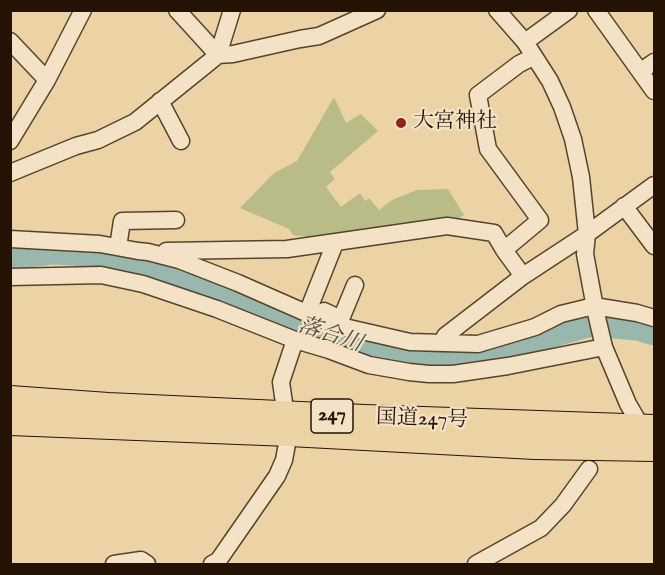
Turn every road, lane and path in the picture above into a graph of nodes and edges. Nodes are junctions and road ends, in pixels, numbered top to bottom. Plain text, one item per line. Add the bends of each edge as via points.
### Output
1 (177, 10) edge
2 (232, 10) edge
3 (377, 10) edge
4 (497, 10) edge
5 (569, 10) edge
6 (596, 10) edge
7 (81, 12) edge
8 (10, 41) edge
9 (529, 50) junction
10 (218, 55) junction
11 (648, 66) edge
12 (47, 80) junction
13 (654, 92) edge
14 (160, 101) junction
15 (11, 138) edge
16 (181, 141) dead end
17 (10, 173) edge
18 (654, 184) edge
19 (624, 206) junction
20 (176, 220) dead end
21 (587, 234) junction
22 (10, 239) edge
23 (335, 243) junction
24 (654, 246) edge
25 (118, 247) junction
26 (504, 250) junction
27 (148, 252) junction
28 (523, 276) junction
29 (10, 277) edge
30 (227, 279) junction
31 (355, 285) dead end
32 (310, 306) junction
33 (595, 309) junction
34 (654, 318) edge
35 (445, 336) dead end
36 (295, 340) junction
37 (604, 347) junction
38 (10, 399) edge
39 (10, 422) edge
40 (286, 423) junction
41 (652, 440) edge
42 (589, 469) dead end
43 (217, 563) edge
44 (114, 564) edge
45 (147, 564) edge
46 (476, 564) edge

1 - 10 street
2 - 10 street
3 - 10 street via 319,36
4 - 9 street
5 - 9 street
6 - 11 street
7 - 12 street
8 - 12 street
9 - 21 street via 562,107 573,139
9 - 26 street via 519,64 478,96 489,149 540,220
10 - 14 street
11 - 13 street
12 - 15 street
14 - 16 street
14 - 17 street via 135,122 98,140
18 - 19 street
19 - 21 street
19 - 24 street
20 - 25 street via 122,220
21 - 28 street
21 - 33 street via 585,254
22 - 25 street
23 - 26 street via 447,226 494,233
23 - 27 street via 287,249
23 - 32 street
25 - 27 street
26 - 28 street
27 - 30 street
28 - 35 street
29 - 36 street via 101,275 143,284
30 - 32 street via 238,278
30 - 33 street via 340,326 429,344 478,344 535,327 561,314
31 - 32 street via 341,319
33 - 34 street
33 - 37 street
36 - 37 street via 369,365 429,374 508,366
36 - 40 street via 281,382
37 - 41 street via 628,404
38 - 40 highway, 国道247号 / 247
39 - 40 highway, 国道247号 / 247
40 - 41 highway, 国道247号 / 247 via 535,446
40 - 43 street via 284,460 277,476
42 - 46 street via 542,528
44 - 45 street via 141,560

